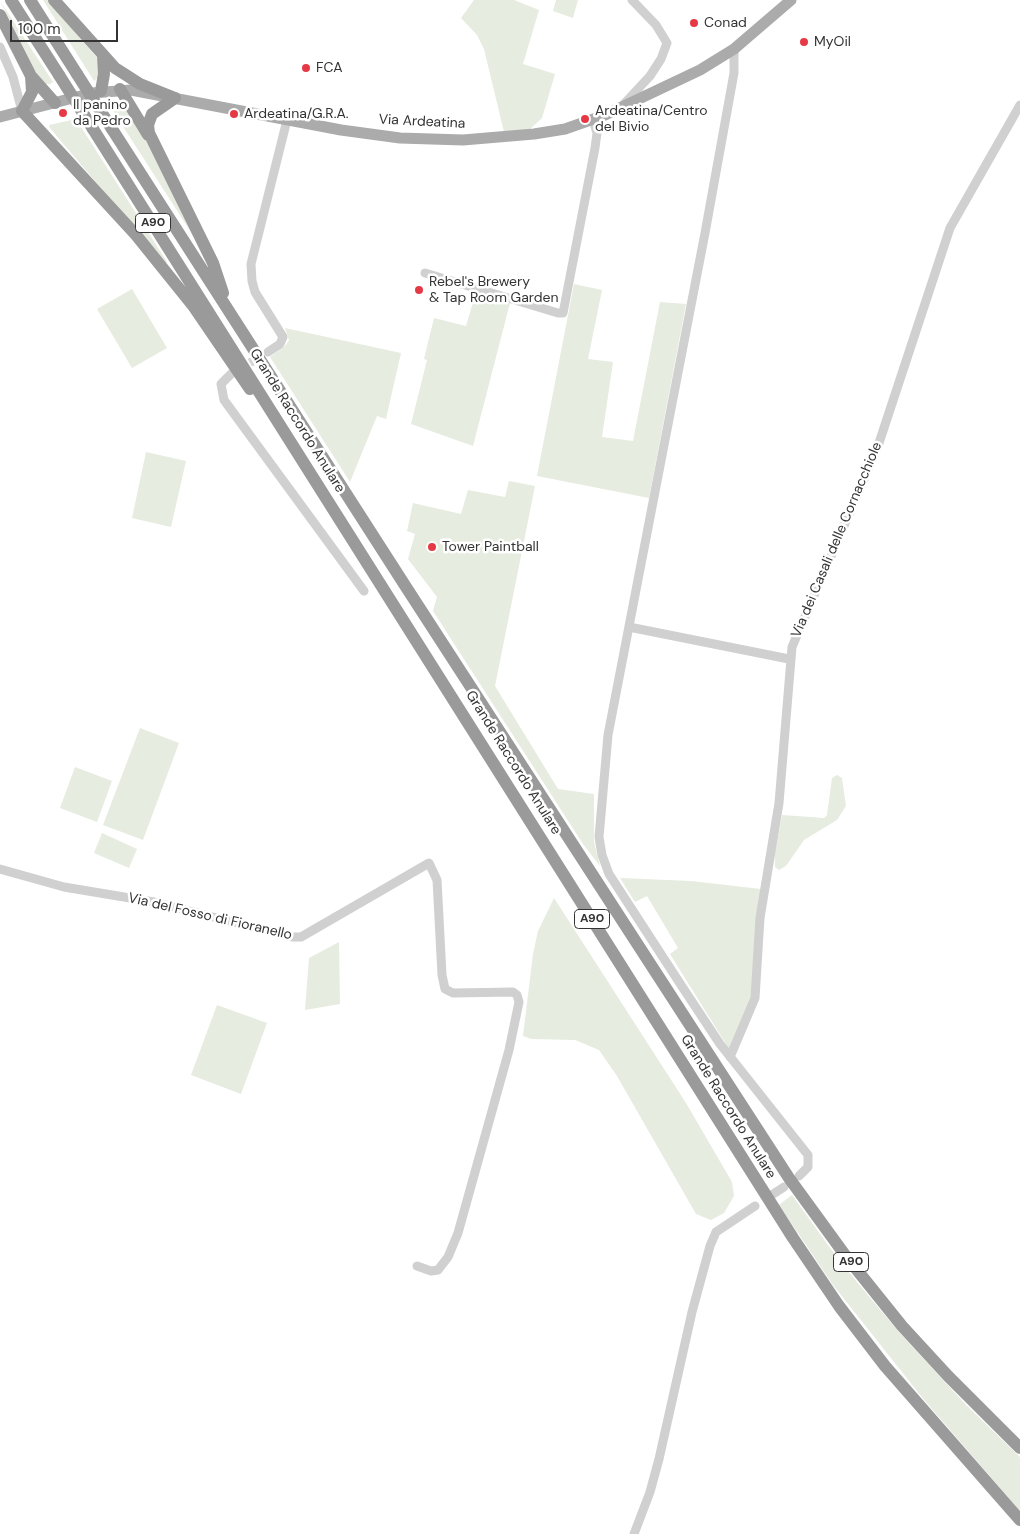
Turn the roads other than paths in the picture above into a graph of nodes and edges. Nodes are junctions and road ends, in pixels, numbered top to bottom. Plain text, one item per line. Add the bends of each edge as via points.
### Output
1 (11, 0) edge
2 (30, 0) edge
3 (54, 0) edge
4 (632, 0) edge
5 (791, 0) edge
6 (0, 15) edge
7 (0, 47) edge
8 (734, 49) junction
9 (103, 56) junction
10 (31, 76) junction
11 (120, 90) junction
12 (101, 91) junction
13 (175, 98) junction
14 (54, 103) junction
15 (1020, 105) edge
16 (618, 110) junction
17 (22, 111) junction
18 (0, 117) edge
19 (287, 120) junction
20 (593, 120) junction
21 (153, 144) junction
22 (425, 273) dead end
23 (226, 308) junction
24 (268, 352) tunnel mouth
25 (231, 374) tunnel mouth
26 (279, 420) junction
27 (364, 591) dead end
28 (629, 627) junction
29 (789, 659) junction
30 (0, 869) edge
31 (730, 1057) junction
32 (799, 1176) dead end
33 (784, 1187) dead end
34 (770, 1196) dead end
35 (755, 1206) dead end
36 (417, 1266) dead end
37 (1020, 1448) edge
38 (1020, 1520) edge
39 (634, 1534) edge

1 - 26 highway, Grande Raccordo Anulare / A90, bridge
2 - 23 highway, Grande Raccordo Anulare / A90, bridge
3 - 9 highway
4 - 16 street via 656,25 667,43 662,59 650,76
5 - 8 main road, Via Ardeatina
6 - 10 highway
7 - 17 street via 13,77
8 - 16 main road, Via Ardeatina via 700,70
8 - 28 street via 734,73 725,124
9 - 12 highway
9 - 13 highway via 136,82
10 - 14 highway
10 - 17 highway via 32,92
11 - 12 main road, Via Ardeatina
11 - 13 main road, Via Ardeatina
11 - 21 highway
12 - 14 main road, Via Ardeatina
13 - 19 main road, Via Ardeatina
13 - 21 highway via 150,117 148,129
14 - 17 main road, Via Ardeatina
15 - 29 street, Via dei Casali delle Cornacchiole via 950,228 877,449 801,622
16 - 20 main road, Via Ardeatina
17 - 18 main road, Via Ardeatina
17 - 26 highway via 136,235 194,308 251,390
19 - 20 main road, Via Ardeatina via 400,138 449,140 534,134
19 - 24 street via 251,264 255,292 282,337 280,344
20 - 22 street via 597,133 595,148 563,313
21 - 23 highway via 213,263
23 - 37 highway, Grande Raccordo Anulare / A90 via 797,1190 902,1326
25 - 27 street via 221,384 224,400
26 - 38 highway, Grande Raccordo Anulare / A90 via 792,1238 885,1366
28 - 29 street
28 - 31 street via 603,776 598,831 602,855 622,896
29 - 31 street, Via dei Casali delle Cornacchiole via 779,803 760,918 755,998
30 - 36 street, Via del Fosso di Fioranello via 64,887 154,902 301,937 429,863 437,880 445,989 453,993 513,992 519,1002 511,1045 458,1233 448,1257 438,1270
31 - 32 street via 808,1155 808,1167
33 - 34 street
35 - 39 street via 716,1232 710,1246 659,1459

